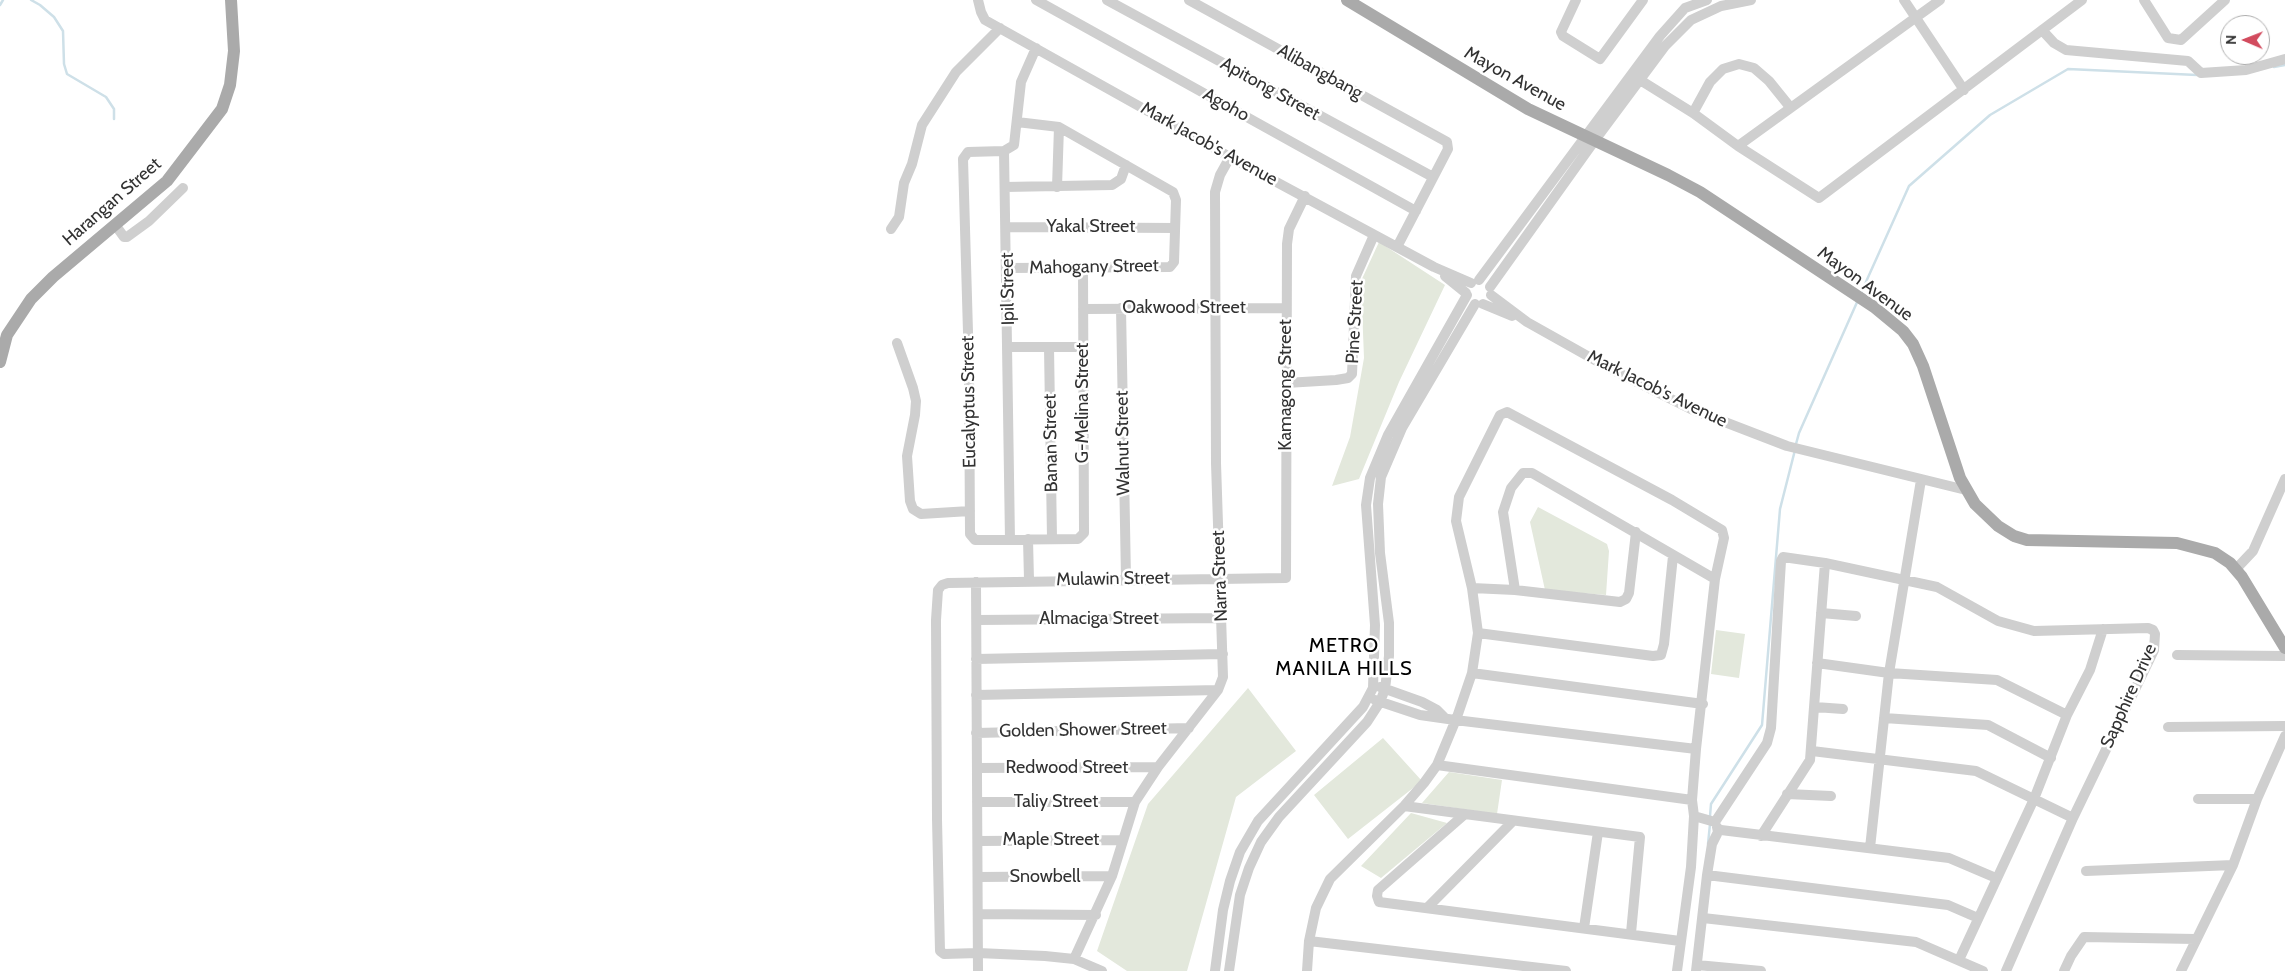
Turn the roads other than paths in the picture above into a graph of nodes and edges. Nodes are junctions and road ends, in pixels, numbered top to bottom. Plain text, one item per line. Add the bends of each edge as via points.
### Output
1 (231, 0) edge
2 (978, 0) edge
3 (1036, 0) edge
4 (1107, 0) edge
5 (1189, 0) edge
6 (1346, 0) edge
7 (1576, 0) edge
8 (1643, 0) edge
9 (1707, 0) edge
10 (1751, 0) edge
11 (1904, 0) edge
12 (1940, 0) edge
13 (2082, 0) edge
14 (2144, 0) edge
15 (2226, 0) edge
16 (1916, 18) junction
17 (1000, 28) junction
18 (2042, 30) junction
19 (1036, 48) junction
20 (2285, 59) edge
21 (1636, 78) junction
22 (1964, 90) junction
23 (1790, 107) junction
24 (1692, 113) junction
25 (1017, 122) junction
26 (1059, 127) junction
27 (1591, 138) junction
28 (1738, 146) junction
29 (1004, 151) junction
30 (1230, 157) junction
31 (1126, 165) junction
32 (1433, 177) junction
33 (1005, 187) junction
34 (183, 188) dead end
35 (1057, 188) junction
36 (1305, 196) junction
37 (1416, 210) junction
38 (116, 226) junction
39 (1006, 227) junction
40 (1175, 228) junction
41 (890, 229) dead end
42 (1374, 235) junction
43 (1397, 247) junction
44 (1434, 267) junction
45 (1008, 268) junction
46 (1083, 269) junction
47 (1475, 282) junction
48 (1490, 291) junction
49 (1466, 294) junction
50 (1479, 304) junction
51 (1215, 307) junction
52 (1120, 308) junction
53 (1286, 308) junction
54 (1083, 309) junction
55 (1527, 322) junction
56 (897, 343) dead end
57 (1009, 347) junction
58 (1049, 347) junction
59 (1083, 347) junction
60 (0, 362) edge
61 (1286, 383) junction
62 (2285, 479) edge
63 (1921, 480) junction
64 (1966, 490) junction
65 (2281, 496) edge
66 (970, 511) junction
67 (1636, 532) junction
68 (1083, 536) joint
69 (1028, 539) junction
70 (1052, 539) junction
71 (1010, 540) junction
72 (1673, 556) junction
73 (1825, 563) junction
74 (2236, 569) junction
75 (1126, 578) junction
76 (1219, 578) junction
77 (1286, 578) joint
78 (1715, 579) junction
79 (1029, 580) junction
80 (1904, 580) junction
81 (976, 582) junction
82 (1472, 588) junction
83 (1516, 590) junction
84 (1821, 613) junction
85 (1856, 616) dead end
86 (1222, 618) junction
87 (977, 620) junction
88 (2103, 629) junction
89 (1478, 633) junction
90 (2285, 648) edge
91 (1223, 654) junction
92 (2178, 655) dead end
93 (2285, 656) edge
94 (976, 659) junction
95 (1816, 663) junction
96 (1472, 673) junction
97 (1889, 673) junction
98 (1374, 685) junction
99 (1385, 689) junction
100 (1218, 690) junction
101 (976, 695) junction
102 (1369, 698) junction
103 (1380, 702) junction
104 (1703, 704) junction
105 (1815, 707) junction
106 (1843, 709) dead end
107 (2067, 716) junction
108 (1444, 717) junction
109 (1884, 718) junction
110 (1456, 720) junction
111 (2285, 726) edge
112 (2168, 727) dead end
113 (1189, 728) junction
114 (976, 733) junction
115 (2285, 736) edge
116 (1696, 749) junction
117 (1812, 751) junction
118 (2051, 758) junction
119 (1880, 761) junction
120 (1437, 765) junction
121 (977, 768) junction
122 (1158, 768) junction
123 (1787, 794) junction
124 (1831, 796) dead end
125 (2034, 799) junction
126 (2198, 799) dead end
127 (2257, 799) junction
128 (1692, 800) junction
129 (977, 802) junction
130 (1135, 802) junction
131 (1404, 806) junction
132 (1465, 814) junction
133 (1694, 816) junction
134 (2073, 818) junction
135 (1513, 821) junction
136 (1716, 827) junction
137 (1598, 832) junction
138 (1761, 836) junction
139 (1123, 840) junction
140 (978, 841) junction
141 (1870, 848) junction
142 (2233, 866) junction
143 (2086, 871) dead end
144 (1707, 875) junction
145 (1112, 876) junction
146 (978, 877) junction
147 (1996, 878) junction
148 (1428, 908) junction
149 (979, 914) junction
150 (1096, 915) junction
151 (1703, 918) junction
152 (1978, 918) junction
153 (1584, 928) junction
154 (1630, 933) junction
155 (2195, 939) junction
156 (1309, 941) junction
157 (1680, 941) junction
158 (978, 953) junction
159 (1074, 959) junction
160 (1959, 960) junction
161 (1087, 968) edge
162 (1697, 968) edge
163 (978, 971) edge
164 (1102, 971) edge
165 (1214, 971) edge
166 (1229, 971) edge
167 (1307, 971) edge
168 (1566, 971) edge
169 (1677, 971) edge
170 (1760, 971) edge
171 (1983, 971) edge
172 (2006, 971) edge
173 (2064, 971) edge
174 (2181, 971) edge

1 - 38 main road, Harangan Street via 234,51 230,85 222,109 167,181
2 - 17 street, Mark Jacob's Avenue via 986,20
3 - 37 street, Agoho
4 - 32 street, Apitong Street
5 - 32 street, Alibangbang via 1447,142 1449,146
6 - 27 main road, Mayon Avenue via 1528,109
7 - 8 street via 1561,32 1600,60
9 - 21 street via 1685,8 1660,36
10 - 21 street via 1721,6 1691,20
11 - 16 street
12 - 16 street
13 - 18 street
14 - 15 street via 2168,38 2181,40
16 - 22 street
16 - 23 street
17 - 19 street, Mark Jacob's Avenue
17 - 41 street via 956,72 922,125 904,184 899,216
18 - 20 street via 2066,50 2188,61 2201,73 2246,70
18 - 22 street
19 - 25 street via 1021,82
19 - 30 street, Mark Jacob's Avenue
21 - 24 street
21 - 27 street
22 - 28 street via 1819,198
23 - 24 street via 1754,68 1739,64 1723,69 1710,82
23 - 28 street
24 - 28 street
25 - 26 street, Mahogany Street
25 - 29 street via 1014,145
26 - 31 street, Mahogany Street
26 - 35 street
27 - 47 street
27 - 48 street
27 - 64 main road, Mayon Avenue via 1721,205 1874,307 1903,331 1920,358
29 - 33 street, Ipil Street
29 - 66 street, Eucalyptus Street via 968,152 963,158
30 - 36 street, Mark Jacob's Avenue
30 - 51 street, Narra Street via 1216,183 1215,192
31 - 35 street via 1115,185
31 - 40 street, Mahogany Street via 1173,192 1176,200
32 - 37 street
33 - 35 street
33 - 39 street, Ipil Street
34 - 38 street via 127,238
36 - 42 street, Mark Jacob's Avenue
36 - 53 street, Kamagong Street via 1289,229
37 - 43 street
38 - 60 main road, Harangan Street via 53,276 30,299 9,330
39 - 40 street, Yakal Street
39 - 45 street, Ipil Street
40 - 46 street, Mahogany Street via 1174,262 1170,267
42 - 43 street, Mark Jacob's Avenue
42 - 61 street, Pine Street via 1356,276 1352,374 1336,380
43 - 44 street, Mark Jacob's Avenue
44 - 47 street, Mark Jacob's Avenue
44 - 49 street, Mark Jacob's Avenue
45 - 46 street, Mahogany Street
45 - 57 street, Ipil Street
46 - 54 street, G-Melina Street
47 - 48 street, Mark Jacob's Avenue via 1484,281
47 - 49 street
48 - 50 street
48 - 55 street, Mark Jacob's Avenue
49 - 50 street, Mark Jacob's Avenue
49 - 98 street via 1388,435 1370,478 1366,504 1375,625
50 - 55 street, Mark Jacob's Avenue
50 - 99 street via 1402,428 1381,477 1378,504 1380,553 1389,623
51 - 52 street, Oakwood Street
51 - 53 street, Oakwood Street
51 - 76 street, Narra Street
52 - 54 street, Oakwood Street
52 - 75 street, Walnut Street
53 - 61 street, Kamagong Street
54 - 59 street, G-Melina Street
55 - 63 street, Mark Jacob's Avenue via 1691,409 1787,446
56 - 66 street via 916,402 907,456 913,509 921,514
57 - 58 street
57 - 71 street, Ipil Street
58 - 59 street
58 - 70 street, Banan Street
59 - 68 street, G-Melina Street
61 - 77 street, Kamagong Street
62 - 65 street
63 - 64 street, Mark Jacob's Avenue
63 - 80 street
64 - 74 main road, Mayon Avenue via 1990,520 2021,538 2046,542 2177,543 2215,553
65 - 74 street via 2253,551
66 - 71 street, Eucalyptus Street via 973,539
67 - 72 street
67 - 83 street via 1629,592 1620,602
67 - 83 street via 1532,473 1523,473 1511,488 1503,512
68 - 70 street, Eucalyptus Street via 1078,539
69 - 70 street, Eucalyptus Street
69 - 71 street, Eucalyptus Street
69 - 79 street
72 - 78 street
72 - 89 street via 1664,644 1660,655
73 - 80 street, Sapphire Drive
73 - 84 street
73 - 136 street, Sapphire Drive via 1788,556 1781,561 1771,728 1767,743
74 - 90 main road, Mayon Avenue
75 - 76 street, Mulawin Street
75 - 79 street, Mulawin Street
76 - 77 street, Mulawin Street
76 - 86 street, Narra Street
78 - 82 street via 1724,538 1722,530 1507,412 1500,415 1459,497 1456,521
78 - 104 street
79 - 81 street, Mulawin Street
80 - 88 street, Sapphire Drive via 1937,587 1998,621 2034,630
80 - 97 street
81 - 87 street
81 - 158 street, Mulawin Street via 948,583 940,586 937,596 936,819 940,950 944,954
82 - 83 street
82 - 89 street
84 - 85 street
84 - 95 street
86 - 87 street, Almaciga Street
86 - 91 street, Narra Street
87 - 94 street
88 - 107 street via 2090,670
88 - 134 street, Sapphire Drive via 2153,630 2156,634 2154,650
89 - 96 street
91 - 94 street
91 - 100 street, Narra Street via 1223,677
92 - 93 street
94 - 101 street
95 - 97 street
95 - 105 street
96 - 104 street
96 - 110 street
97 - 107 street via 1996,680
97 - 109 street
98 - 99 street
98 - 102 street
99 - 103 street
99 - 108 street via 1422,702
100 - 101 street
100 - 113 street, Narra Street
101 - 114 street
102 - 103 street
102 - 165 street via 1258,821 1240,852 1223,910
103 - 108 street via 1420,715
103 - 166 street via 1367,722 1261,842 1240,895
104 - 116 street
105 - 106 street
105 - 117 street
107 - 118 street
108 - 110 street
109 - 118 street via 1988,725
109 - 119 street
110 - 116 street
110 - 120 street
111 - 112 street
113 - 114 street, Golden Shower Street
113 - 122 street, Narra Street
114 - 121 street
115 - 127 street
116 - 128 street
117 - 119 street
117 - 123 street via 1810,760
118 - 125 street
119 - 125 street via 1976,771
119 - 141 street
120 - 128 street
120 - 131 street
121 - 122 street, Redwood Street
121 - 129 street
122 - 130 street, Narra Street
123 - 124 street
123 - 138 street
125 - 134 street
125 - 147 street
126 - 127 street
127 - 142 street
128 - 133 street
129 - 130 street, Taliy Street
129 - 140 street
130 - 139 street, Narra Street
131 - 132 street
131 - 156 street via 1330,878 1316,908
132 - 135 street
132 - 148 street via 1377,893 1381,903
133 - 136 street
133 - 157 street via 1691,867
134 - 172 street, Sapphire Drive
135 - 137 street
135 - 148 street
136 - 138 street
136 - 144 street
137 - 153 street
137 - 154 street via 1640,836
138 - 141 street
139 - 140 street, Maple Street
139 - 145 street, Narra Street
140 - 146 street
141 - 147 street via 1949,858
142 - 143 street
142 - 155 street
144 - 151 street
144 - 152 street via 1948,905
145 - 146 street, Snowbell
145 - 150 street, Narra Street
146 - 149 street
147 - 152 street
148 - 153 street
149 - 150 street
149 - 158 street
150 - 159 street, Narra Street
151 - 160 street via 1916,942
151 - 162 street
152 - 160 street
153 - 154 street
154 - 157 street
155 - 173 street via 2084,937
155 - 174 street
156 - 167 street
156 - 168 street
157 - 169 street
158 - 159 street
158 - 163 street
159 - 161 street
160 - 171 street
161 - 164 street
162 - 170 street

